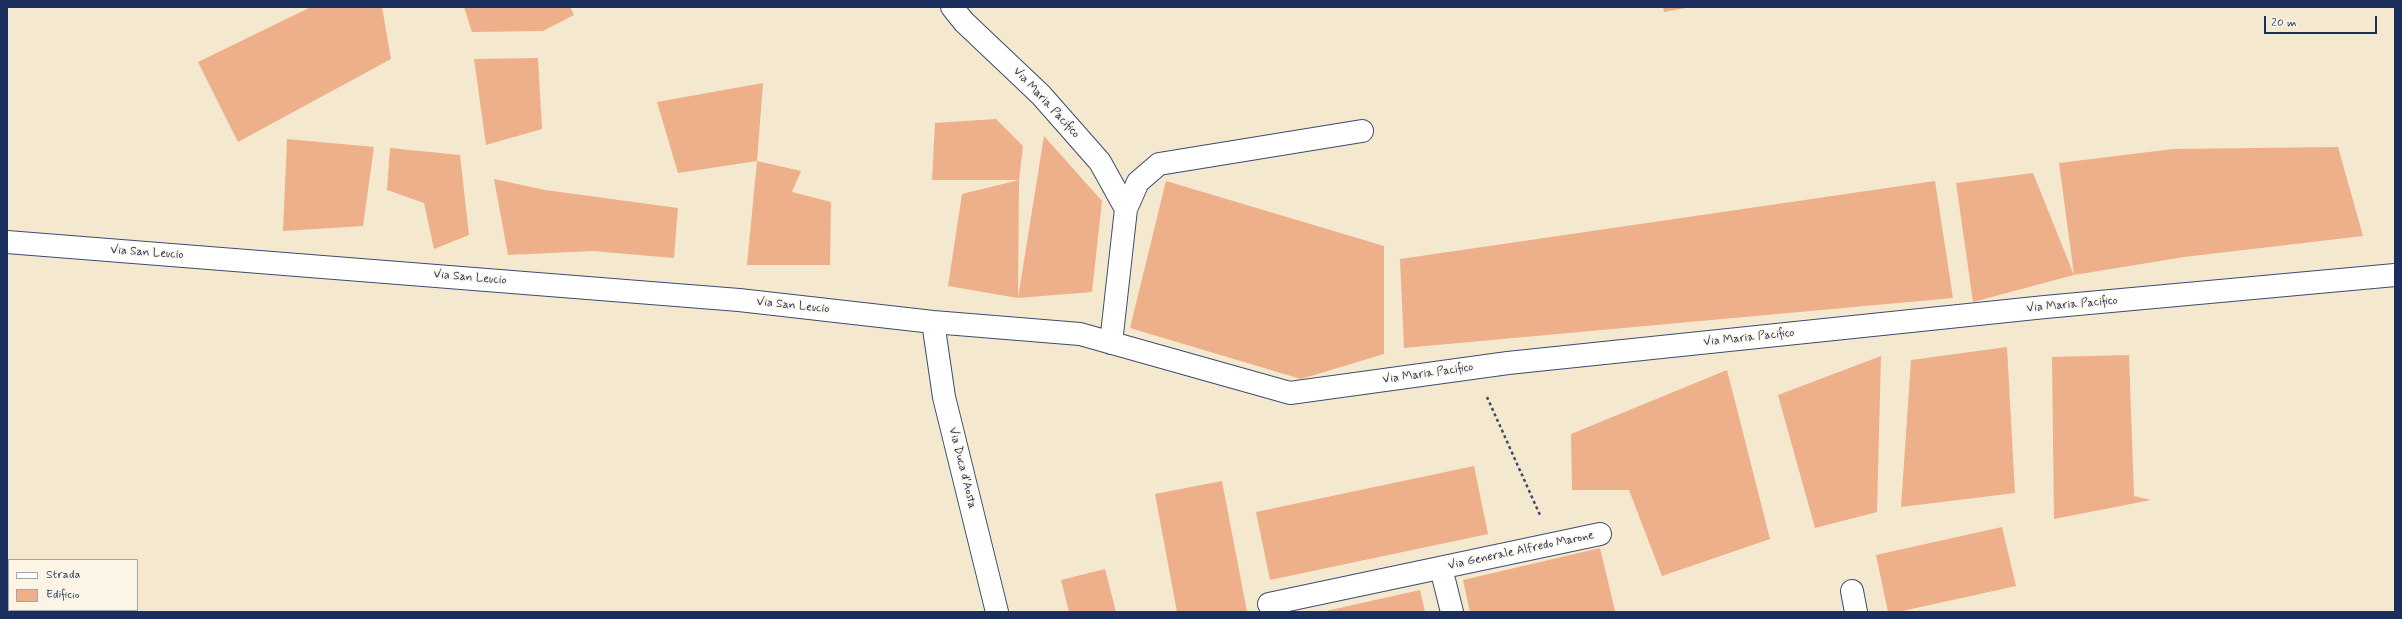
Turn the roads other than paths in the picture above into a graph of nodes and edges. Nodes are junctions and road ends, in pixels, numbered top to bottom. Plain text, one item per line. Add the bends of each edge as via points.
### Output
1 (952, 7) edge
2 (1362, 131) dead end
3 (1126, 209) junction
4 (7, 242) edge
5 (2395, 275) edge
6 (933, 322) junction
7 (1111, 343) junction
8 (1600, 534) dead end
9 (1441, 568) junction
10 (1852, 591) dead end
11 (1269, 604) dead end
12 (997, 612) edge
13 (1452, 612) edge
14 (1856, 612) edge

1 - 3 street, Via Maria Pacifico via 964,22 1041,95 1100,162
2 - 3 street via 1159,164 1138,182
3 - 7 street
4 - 6 street, Via San Leucio via 739,300
5 - 7 street, Via Maria Pacifico via 2045,307 1474,368 1290,393
6 - 7 street, Via Maria Pacifico via 1080,334
6 - 12 street, Via Duca d'Aosta via 944,397
8 - 9 street, Via Generale Alfredo Marone
9 - 11 street, Via Generale Alfredo Marone
9 - 13 street, Via Generale Alfredo Marone
10 - 14 street

